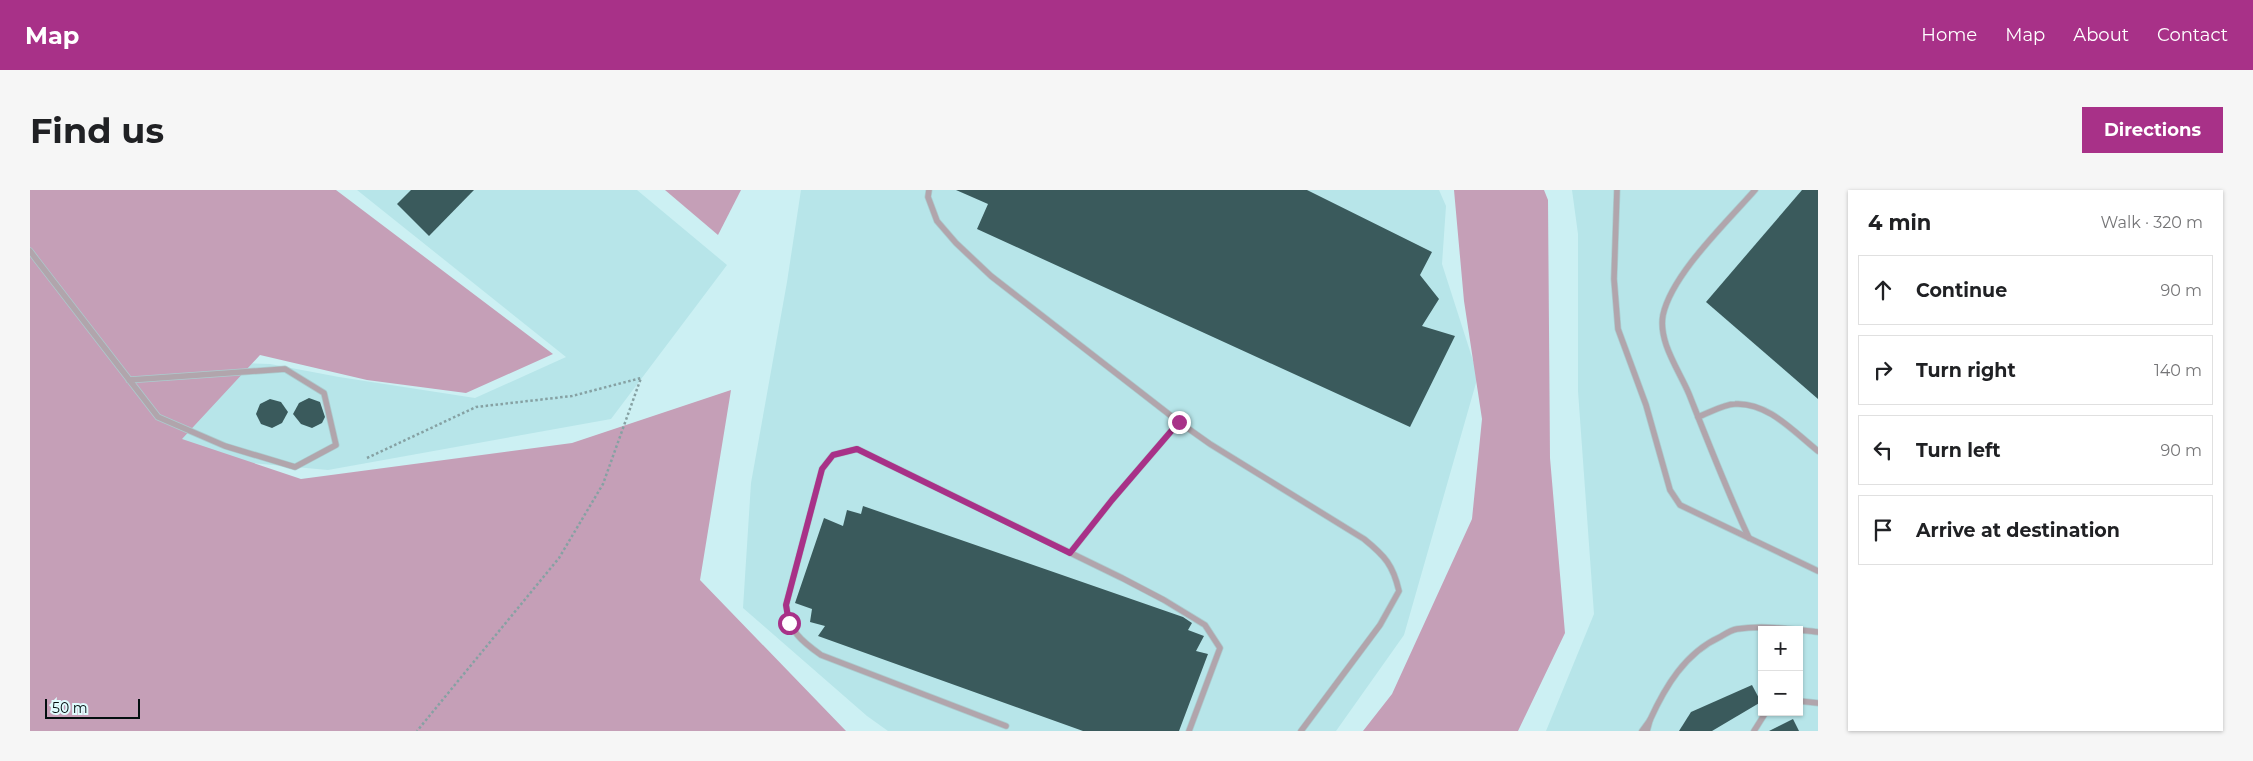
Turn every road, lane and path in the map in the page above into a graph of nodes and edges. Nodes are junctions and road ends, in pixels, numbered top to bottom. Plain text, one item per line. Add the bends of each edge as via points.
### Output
1 (929, 190) edge
2 (1617, 190) edge
3 (1755, 190) edge
4 (30, 251) edge
5 (129, 380) junction
6 (1698, 417) junction
7 (1179, 422) junction
8 (1818, 451) edge
9 (367, 458) dead end
10 (1749, 538) junction
11 (1070, 553) junction
12 (1818, 571) edge
13 (1818, 632) edge
14 (1803, 701) edge
15 (1818, 703) edge
16 (1763, 716) edge
17 (1650, 720) junction
18 (1006, 726) dead end
19 (417, 731) edge
20 (1188, 731) edge
21 (1301, 731) edge
22 (1642, 731) edge
23 (1647, 731) edge
24 (1754, 731) edge

1 - 7 lane via 928,197 937,221 990,276
2 - 10 lane via 1614,279 1618,329 1646,405 1670,490 1680,505
3 - 6 lane via 1672,288 1663,316 1669,352
4 - 5 lane
5 - 5 lane via 158,417 226,446 295,466 336,446 324,393 285,369
6 - 8 lane via 1734,404 1756,406 1776,417
6 - 10 lane
7 - 11 lane
7 - 21 lane via 1364,539 1383,554 1395,573 1399,591 1380,625
9 - 19 path via 476,407 572,396 641,378 603,484 559,558
10 - 12 lane
11 - 18 lane via 857,449 833,455 822,469 786,605 789,623 804,643 821,655
11 - 20 lane via 1187,614 1204,625 1220,648
13 - 17 lane via 1787,628 1736,629 1706,643 1679,670 1660,696
14 - 15 lane
16 - 24 lane
17 - 22 lane
17 - 23 lane

